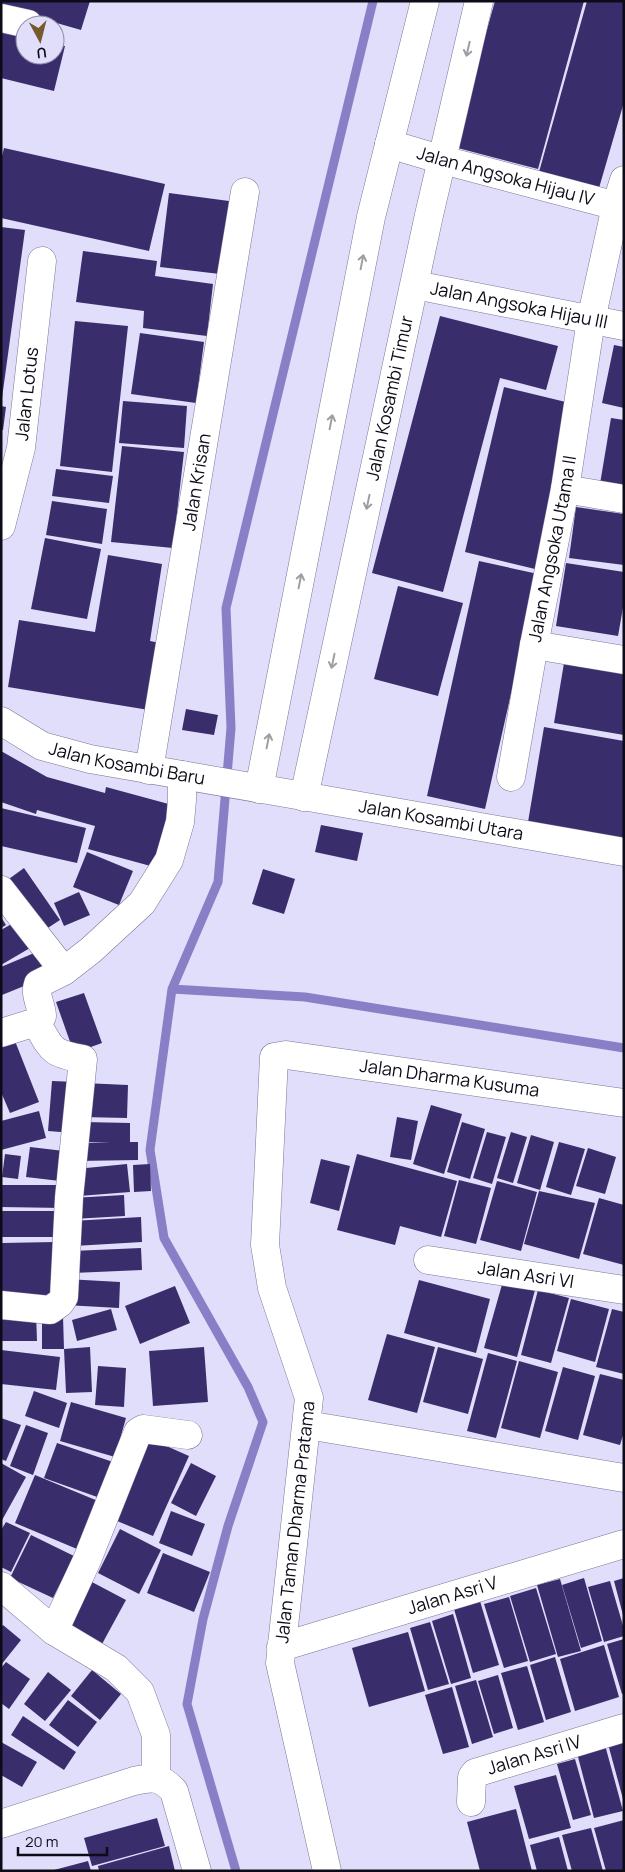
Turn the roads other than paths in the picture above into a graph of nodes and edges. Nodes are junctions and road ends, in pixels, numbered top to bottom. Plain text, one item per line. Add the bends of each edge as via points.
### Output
1 (425, 1) edge
2 (479, 1) edge
3 (1, 18) edge
4 (15, 21) edge
5 (389, 144) junction
6 (443, 160) junction
7 (624, 180) edge
8 (245, 192) dead end
9 (620, 207) edge
10 (42, 261) dead end
11 (415, 285) junction
12 (591, 320) junction
13 (624, 326) edge
14 (565, 489) junction
15 (624, 499) edge
16 (1, 526) edge
17 (534, 645) junction
18 (624, 660) edge
19 (1, 721) edge
20 (149, 770) junction
21 (187, 776) junction
22 (511, 777) dead end
23 (251, 787) junction
24 (304, 797) junction
25 (624, 852) edge
26 (1, 890) edge
27 (64, 971) junction
28 (36, 1022) junction
29 (1, 1033) edge
30 (275, 1056) joint
31 (624, 1103) edge
32 (428, 1260) dead end
33 (624, 1290) edge
34 (1, 1305) edge
35 (307, 1425) junction
36 (188, 1435) dead end
37 (624, 1478) edge
38 (624, 1544) edge
39 (1, 1586) edge
40 (54, 1631) junction
41 (281, 1647) junction
42 (624, 1728) edge
43 (156, 1778) junction
44 (471, 1802) dead end
45 (1, 1824) edge
46 (197, 1871) edge
47 (327, 1871) edge

1 - 5 street
2 -> 6 street, Jalan Kosambi Timur
3 - 4 street
5 - 6 street, Jalan Angsoka Hijau IV
23 -> 5 street
6 - 9 street, Jalan Angsoka Hijau IV
6 - 11 street, Jalan Kosambi Timur
7 - 9 street, Jalan Angsoka Utama II
8 - 20 street, Jalan Krisan
9 - 12 street, Jalan Angsoka Utama II
10 - 16 street, Jalan Lotus via 20,448
11 - 12 street, Jalan Angsoka Hijau III
11 -> 24 street, Jalan Kosambi Timur
12 - 13 street, Jalan Angsoka Hijau III
12 - 14 street, Jalan Angsoka Utama II
14 - 15 street
14 - 17 street, Jalan Angsoka Utama II
17 - 18 street
17 - 22 street, Jalan Angsoka Utama II
19 - 20 street, Jalan Kosambi Baru via 42,746
20 - 21 street, Jalan Kosambi Baru
21 - 23 street, Jalan Kosambi Baru
21 - 27 street via 180,822 168,860 151,889 142,903
23 - 24 street, Jalan Kosambi Utara
24 - 25 street, Jalan Kosambi Utara
26 - 27 street
27 - 28 street via 38,984 36,990 42,1016
28 - 29 street
28 - 34 street via 53,1050 83,1059 69,1198 64,1297 50,1310
30 - 31 street, Jalan Dharma Kusuma
30 - 35 street, Jalan Taman Dharma Pratama via 265,1245 272,1288 309,1398
32 - 33 street, Jalan Asri VI
35 - 37 street
35 - 41 street, Jalan Taman Dharma Pratama
36 - 40 street via 143,1429 138,1432 87,1560
38 - 41 street, Jalan Asri V
39 - 40 street
40 - 43 street via 116,1668 140,1692 156,1735
41 - 47 street, Jalan Taman Dharma Pratama via 282,1672
42 - 44 street, Jalan Asri IV via 475,1773
43 - 45 street via 134,1781
43 - 46 street via 174,1791

